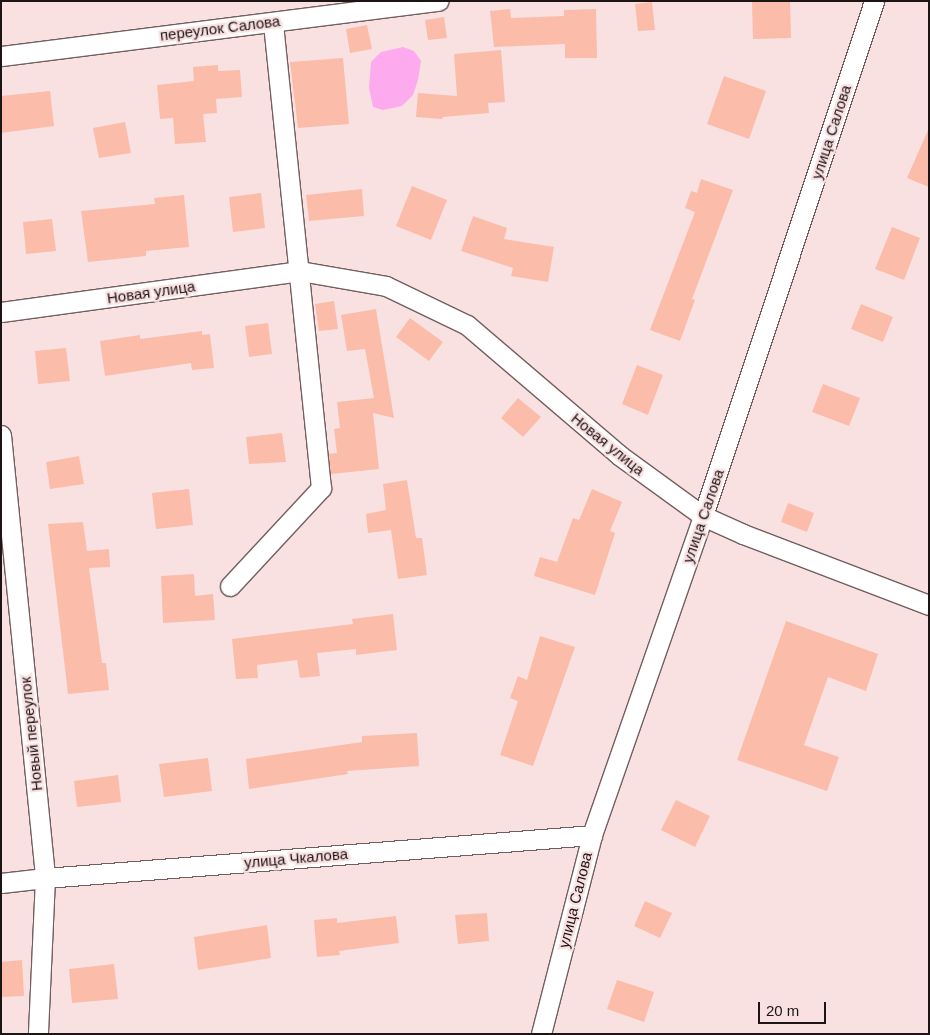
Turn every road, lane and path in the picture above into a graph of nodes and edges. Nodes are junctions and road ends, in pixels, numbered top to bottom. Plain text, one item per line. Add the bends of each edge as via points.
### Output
1 (440, 1) edge
2 (874, 1) edge
3 (273, 22) junction
4 (1, 56) edge
5 (300, 272) junction
6 (1, 312) edge
7 (1, 435) edge
8 (703, 516) junction
9 (230, 586) dead end
10 (929, 605) edge
11 (592, 834) junction
12 (45, 878) junction
13 (1, 883) edge
14 (38, 1034) edge
15 (541, 1034) edge

1 - 3 street, переулок Салова
2 - 8 street, улица Салова
3 - 4 street, переулок Салова
3 - 5 street
5 - 6 street, Новая улица
5 - 8 street, Новая улица via 386,286 467,324 619,455
5 - 9 street via 322,488
7 - 12 street, Новый переулок
8 - 10 street, Новая улица
8 - 11 street, улица Салова
11 - 12 street, улица Чкалова
11 - 15 street, улица Салова
12 - 13 street, улица Чкалова
12 - 14 street, Новый переулок

